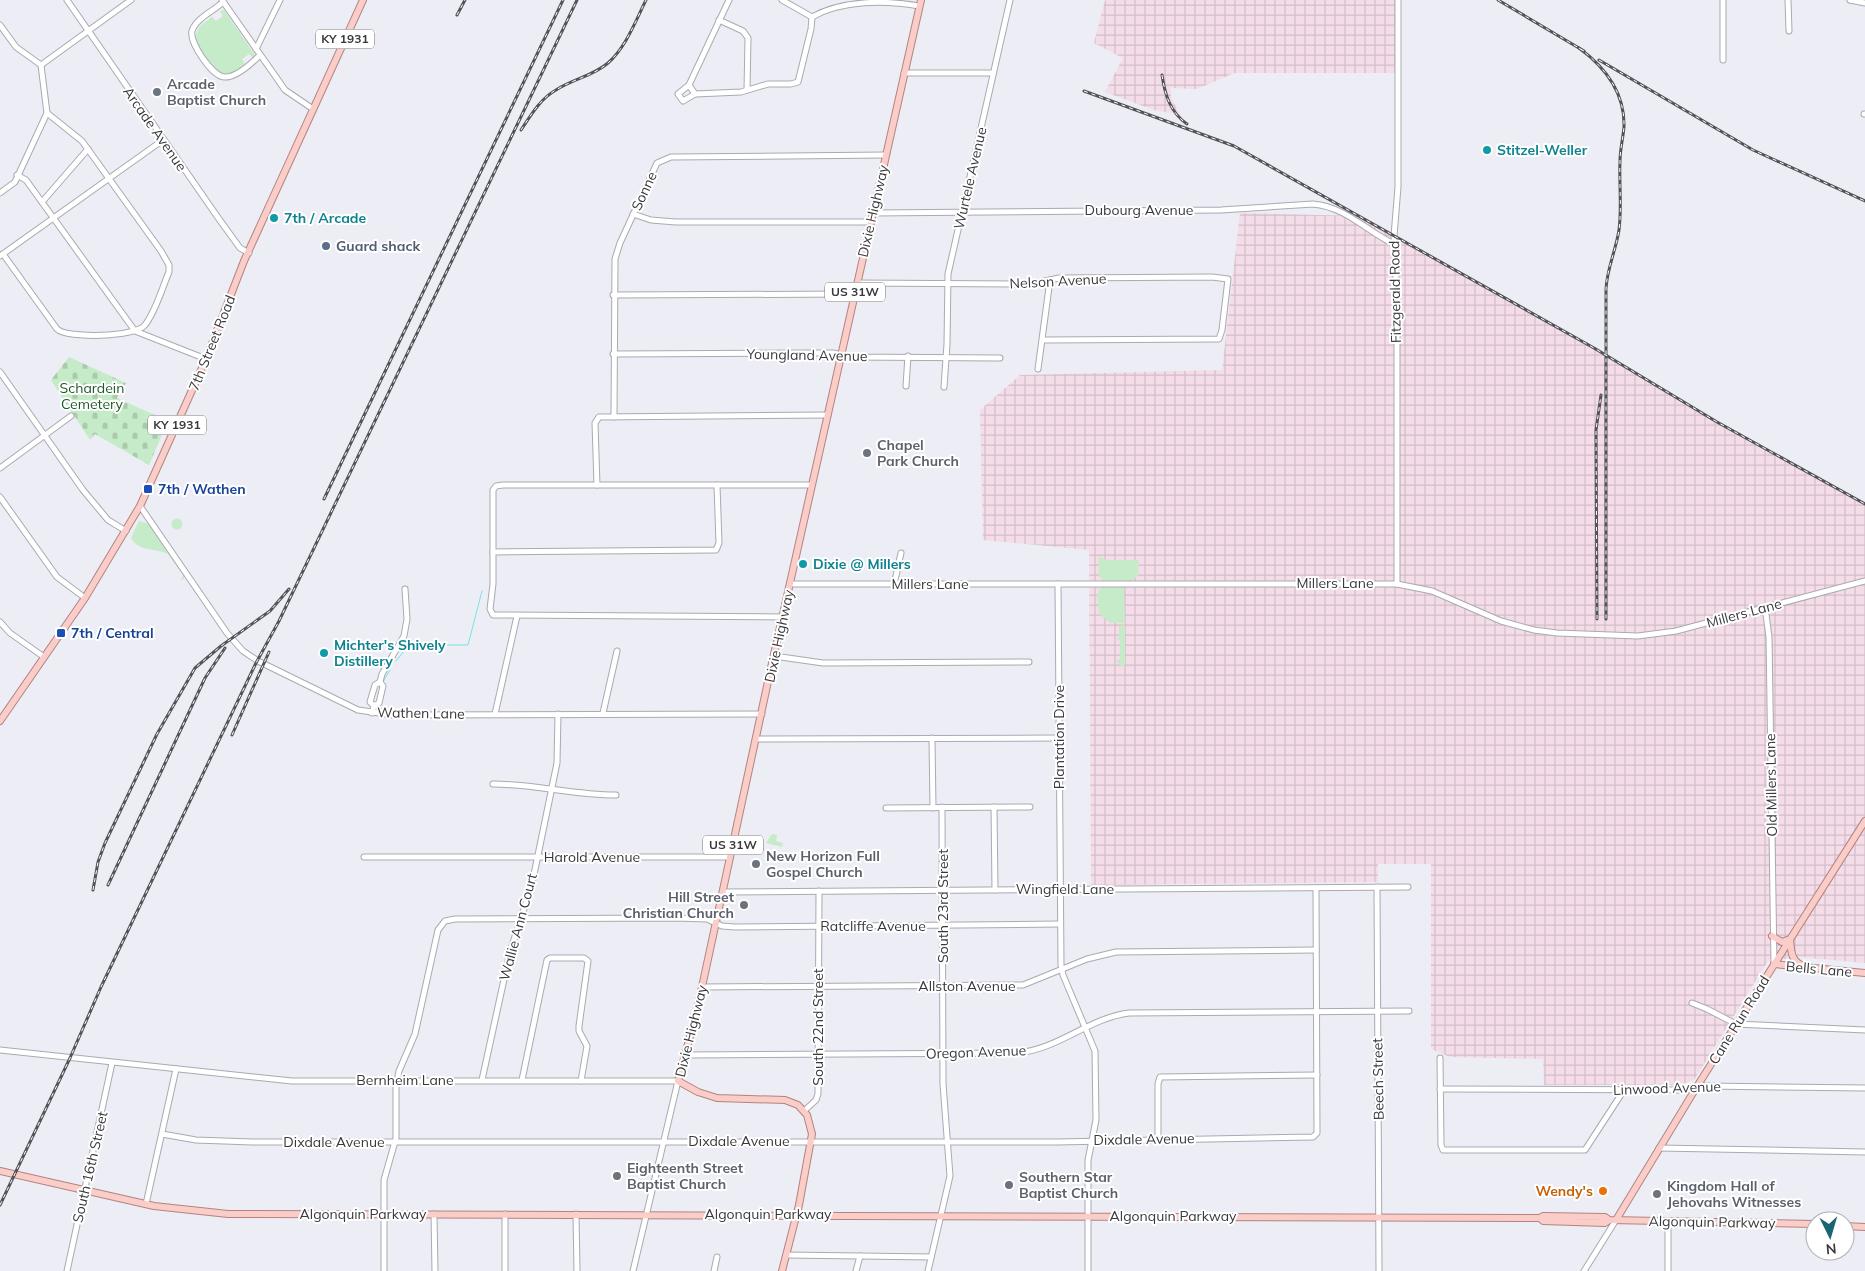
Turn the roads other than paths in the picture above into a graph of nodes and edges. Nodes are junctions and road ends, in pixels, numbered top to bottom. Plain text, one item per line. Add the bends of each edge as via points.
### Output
1 (67, 0) edge
2 (131, 0) edge
3 (280, 0) edge
4 (363, 0) edge
5 (729, 0) edge
6 (782, 0) edge
7 (1010, 0) edge
8 (1398, 0) edge
9 (1723, 0) edge
10 (1788, 0) edge
11 (1850, 0) edge
12 (222, 1) edge
13 (920, 3) edge
14 (1865, 3) edge
15 (812, 17) junction
16 (719, 20) junction
17 (0, 25) edge
18 (88, 31) junction
19 (1789, 31) dead end
20 (256, 49) junction
21 (260, 55) junction
22 (1723, 60) dead end
23 (42, 65) junction
24 (904, 73) junction
25 (993, 73) junction
26 (689, 85) junction
27 (748, 90) junction
28 (695, 94) junction
29 (313, 109) junction
30 (47, 114) junction
31 (163, 140) junction
32 (88, 149) junction
33 (886, 155) junction
34 (18, 175) junction
35 (109, 178) junction
36 (0, 193) edge
37 (42, 202) junction
38 (962, 211) junction
39 (872, 213) junction
40 (633, 214) junction
41 (54, 218) junction
42 (870, 222) junction
43 (1394, 244) junction
44 (249, 253) junction
45 (1, 255) edge
46 (1050, 280) junction
47 (947, 283) junction
48 (857, 284) junction
49 (854, 294) junction
50 (613, 295) junction
51 (135, 331) junction
52 (1043, 340) junction
53 (613, 354) junction
54 (842, 355) junction
55 (908, 356) junction
56 (946, 357) junction
57 (1000, 358) dead end
58 (206, 359) junction
59 (1038, 369) dead end
60 (0, 372) edge
61 (906, 386) dead end
62 (944, 387) dead end
63 (828, 415) junction
64 (71, 416) dead end
65 (614, 417) junction
66 (44, 435) junction
67 (0, 468) edge
68 (597, 485) junction
69 (717, 485) junction
70 (812, 485) junction
71 (0, 497) edge
72 (140, 506) junction
73 (126, 531) junction
74 (493, 552) junction
75 (901, 554) dead end
76 (1865, 581) edge
77 (790, 584) junction
78 (1058, 584) junction
79 (1397, 584) junction
80 (894, 585) junction
81 (406, 589) dead end
82 (85, 598) junction
83 (1766, 607) junction
84 (517, 616) junction
85 (783, 617) junction
86 (0, 622) edge
87 (617, 651) dead end
88 (774, 656) junction
89 (44, 657) junction
90 (1029, 662) dead end
91 (372, 713) junction
92 (602, 713) junction
93 (494, 714) junction
94 (558, 714) junction
95 (762, 714) junction
96 (1, 719) edge
97 (932, 738) junction
98 (1059, 738) junction
99 (757, 739) junction
100 (493, 784) dead end
101 (552, 788) junction
102 (616, 795) dead end
103 (994, 807) junction
104 (1030, 807) dead end
105 (886, 808) dead end
106 (933, 808) junction
107 (942, 808) junction
108 (1865, 821) edge
109 (364, 857) dead end
110 (536, 857) junction
111 (730, 857) junction
112 (1377, 887) junction
113 (1408, 887) dead end
114 (1316, 888) junction
115 (943, 890) junction
116 (995, 890) junction
117 (1060, 890) junction
118 (819, 891) junction
119 (723, 892) junction
120 (520, 918) junction
121 (716, 923) junction
122 (1060, 924) junction
123 (942, 925) junction
124 (818, 926) junction
125 (1772, 936) junction
126 (1790, 939) junction
127 (1316, 950) junction
128 (1774, 964) junction
129 (1817, 969) junction
130 (1062, 970) junction
131 (1865, 973) edge
132 (943, 986) junction
133 (818, 987) junction
134 (702, 988) junction
135 (1692, 1003) dead end
136 (1378, 1011) junction
137 (1409, 1011) dead end
138 (1317, 1012) junction
139 (1736, 1024) junction
140 (1086, 1027) junction
141 (1865, 1030) edge
142 (0, 1050) edge
143 (943, 1054) junction
144 (686, 1055) junction
145 (819, 1055) junction
146 (1440, 1058) dead end
147 (112, 1062) junction
148 (176, 1069) junction
149 (1317, 1076) junction
150 (397, 1080) junction
151 (482, 1080) junction
152 (522, 1080) junction
153 (581, 1081) junction
154 (678, 1081) junction
155 (1696, 1088) junction
156 (1865, 1088) edge
157 (1440, 1089) junction
158 (1624, 1090) junction
159 (804, 1111) junction
160 (162, 1134) junction
161 (1158, 1139) junction
162 (663, 1140) junction
163 (1091, 1140) junction
164 (811, 1141) junction
165 (395, 1142) junction
166 (948, 1142) junction
167 (1659, 1148) junction
168 (1865, 1152) edge
169 (0, 1171) edge
170 (84, 1190) junction
171 (146, 1204) junction
172 (384, 1214) junction
173 (434, 1214) junction
174 (505, 1214) junction
175 (576, 1214) junction
176 (645, 1214) junction
177 (796, 1214) junction
178 (941, 1215) junction
179 (1088, 1216) junction
180 (1379, 1216) junction
181 (1612, 1220) junction
182 (1668, 1221) junction
183 (1805, 1224) edge
184 (786, 1255) junction
185 (860, 1256) junction
186 (717, 1257) dead end
187 (931, 1257) junction
188 (66, 1271) edge
189 (384, 1271) edge
190 (435, 1271) edge
191 (505, 1271) edge
192 (577, 1271) edge
193 (633, 1271) edge
194 (714, 1271) edge
195 (782, 1271) edge
196 (856, 1271) edge
197 (928, 1271) edge
198 (1088, 1271) edge
199 (1379, 1271) edge
200 (1584, 1271) edge
201 (1668, 1271) edge

1 - 18 street, Arcade Avenue
2 - 18 street
3 - 20 street
4 - 29 main road, 7th Street Road / KY 1931
5 - 16 street
6 - 15 street
7 - 25 street, Wurtele Avenue
8 - 43 street, Fitzgerald Road via 1398,187
9 - 22 street
10 - 19 street
11 - 14 street
12 - 20 street
12 - 21 street via 194,26 191,38 194,45 214,72 224,77 233,75
13 - 15 street via 860,2 827,9
13 - 24 main road, Dixie Highway / US 31W
15 - 27 street via 798,82 768,84
16 - 26 street
16 - 27 street via 743,31 748,38
17 - 23 street via 14,45
18 - 23 street
18 - 31 street, Arcade Avenue
20 - 21 street
21 - 29 street via 285,90
23 - 30 street
24 - 25 street
24 - 33 main road, Dixie Highway / US 31W
25 - 38 street, Wurtele Avenue
26 - 28 street
26 - 28 street via 678,94 683,101
27 - 28 street
29 - 44 main road, 7th Street Road / KY 1931
30 - 32 street via 82,140
30 - 34 street
31 - 35 street
31 - 44 street, Arcade Avenue via 240,248
32 - 35 street
32 - 37 street
33 - 39 main road, Dixie Highway / US 31W
33 - 40 street, Sonne via 664,158 656,165
34 - 36 street via 12,185
34 - 37 street via 26,180
35 - 41 street
35 - 51 street via 169,265 145,326
37 - 41 street
38 - 39 street, Dubourg Avenue
38 - 43 street, Dubourg Avenue via 1221,210 1319,204 1347,214
38 - 47 street, Wurtele Avenue
39 - 42 main road, Dixie Highway / US 31W
40 - 42 street via 651,220 676,222
40 - 50 street, Sonne via 616,251
41 - 45 street
41 - 51 street
42 - 48 main road, Dixie Highway / US 31W
43 - 79 street, Fitzgerald Road
44 - 58 main road, 7th Street Road / KY 1931
45 - 51 street via 62,333 121,334
46 - 47 street, Nelson Avenue
46 - 52 street
46 - 52 street, Nelson Avenue via 1226,278 1228,283 1219,339
47 - 48 street, Nelson Avenue
47 - 56 street, Wurtele Avenue
48 - 49 main road, Dixie Highway / US 31W
49 - 50 street
49 - 54 main road, Dixie Highway / US 31W
50 - 53 street, Sonne
51 - 58 street
52 - 59 street
53 - 54 street, Youngland Avenue
53 - 65 street, Sonne
54 - 55 street, Youngland Avenue
54 - 63 main road, Dixie Highway / US 31W
55 - 56 street, Youngland Avenue
55 - 61 street
56 - 57 street, Youngland Avenue
56 - 62 street, Wurtele Avenue
58 - 72 main road, 7th Street Road / KY 1931
60 - 66 street
63 - 65 street
63 - 70 main road, Dixie Highway / US 31W
64 - 66 street
65 - 68 street via 597,419 595,423
66 - 67 street
66 - 73 street via 104,516
68 - 69 street
68 - 74 street via 496,486 493,490
69 - 70 street
69 - 74 street via 718,549
70 - 77 main road, Dixie Highway / US 31W
71 - 82 street via 57,577
72 - 73 main road, 7th Street Road / KY 1931
72 - 91 street, Wathen Lane via 227,633 243,651 340,702
73 - 82 main road, 7th Street Road / KY 1931
74 - 84 street via 491,612 498,616
75 - 80 street
76 - 83 street, Millers Lane
77 - 80 street, Millers Lane
77 - 85 main road, Dixie Highway / US 31W
78 - 79 street, Millers Lane
78 - 80 street, Millers Lane
78 - 98 street, Plantation Drive
79 - 83 street, Millers Lane via 1440,594 1518,626 1557,633 1663,634
81 - 91 street via 404,636 382,674 379,703
82 - 89 main road, 7th Street Road / KY 1931
83 - 125 street, Old Millers Lane
84 - 85 street
84 - 93 street
85 - 88 main road, Dixie Highway / US 31W
86 - 89 street
87 - 92 street
88 - 90 street via 823,663
88 - 95 main road, Dixie Highway / US 31W
89 - 96 main road, 7th Street Road / KY 1931
91 - 93 street, Wathen Lane
92 - 94 street, Wathen Lane
92 - 95 street, Wathen Lane
93 - 94 street, Wathen Lane
94 - 101 street, Wallie Ann Court via 558,750
95 - 99 main road, Dixie Highway / US 31W
97 - 98 street
97 - 99 street
97 - 106 street
98 - 117 street, Plantation Drive
99 - 111 main road, Dixie Highway / US 31W
100 - 101 street via 530,784
101 - 102 street
101 - 110 street, Wallie Ann Court
103 - 104 street
103 - 107 street
103 - 116 street
105 - 106 street
106 - 107 street
107 - 115 street, South 23rd Street
108 - 126 main road, Cane Run Road
109 - 110 street, Harold Avenue
110 - 111 street, Harold Avenue
110 - 120 street, Wallie Ann Court via 532,884
111 - 119 main road, Dixie Highway / US 31W
112 - 113 street, Wingfield Lane
112 - 114 street, Wingfield Lane
112 - 136 street, Beech Street
114 - 117 street, Wingfield Lane
114 - 127 street
115 - 116 street, Wingfield Lane
115 - 118 street, Wingfield Lane
115 - 123 street, South 23rd Street
116 - 117 street, Wingfield Lane
117 - 122 street, Plantation Drive
118 - 119 street, Wingfield Lane
118 - 124 street, South 22nd Street
119 - 121 main road, Dixie Highway / US 31W
120 - 121 street, Ratcliffe Avenue via 676,918 707,919
120 - 150 street, Ratcliffe Avenue via 443,922 438,930 415,1034
120 - 151 street, Wallie Ann Court
121 - 124 street, Ratcliffe Avenue via 722,926
121 - 134 main road, Dixie Highway / US 31W
122 - 123 street, Ratcliffe Avenue
122 - 130 street, Plantation Drive
123 - 124 street, Ratcliffe Avenue
123 - 132 street, South 23rd Street
124 - 133 street, South 22nd Street
125 - 126 main road via 1782,942
125 - 128 street, Old Millers Lane
126 - 128 main road, Cane Run Road
126 - 129 main road via 1794,960
127 - 130 street, Allston Avenue via 1124,952 1096,956
127 - 138 street
128 - 129 main road, Bells Lane
128 - 139 main road, Cane Run Road
129 - 131 main road, Bells Lane
130 - 132 street, Allston Avenue via 1023,985
130 - 140 street
132 - 133 street, Allston Avenue
132 - 143 street, South 23rd Street
133 - 134 street, Allston Avenue
133 - 145 street, South 22nd Street
134 - 144 main road, Dixie Highway / US 31W
135 - 139 street
136 - 137 street, Oregon Avenue
136 - 138 street, Oregon Avenue
136 - 180 street, Beech Street
138 - 140 street, Oregon Avenue via 1130,1013
138 - 149 street
139 - 141 street
139 - 155 main road, Cane Run Road
140 - 143 street, Oregon Avenue via 1026,1053
140 - 163 street via 1095,1056 1096,1120
142 - 147 street, Bernheim Lane
143 - 145 street, Oregon Avenue
143 - 166 street, South 23rd Street
144 - 145 street, Oregon Avenue
144 - 154 main road, Dixie Highway / US 31W
145 - 159 street, South 22nd Street via 818,1094
146 - 157 street
147 - 148 street, Bernheim Lane
147 - 170 street, South 16th Street
148 - 150 street, Bernheim Lane via 292,1080
148 - 160 street
149 - 161 street, Dixdale Avenue via 1315,1136
149 - 161 street via 1160,1077
150 - 151 street, Bernheim Lane
150 - 165 street
151 - 152 street, Bernheim Lane
152 - 153 street, Bernheim Lane
152 - 153 street via 546,960 584,958 588,961 588,968 578,1026 587,1046
153 - 154 street, Bernheim Lane
154 - 159 main road, Bernheim Lane via 717,1098 785,1100
154 - 162 street, Dixie Highway
155 - 156 street, Linwood Avenue
155 - 158 street, Linwood Avenue
155 - 167 main road, Cane Run Road
157 - 158 street, Linwood Avenue
157 - 158 street via 1442,1150 1585,1150
159 - 164 main road via 812,1128
160 - 165 street, Dixdale Avenue via 229,1142
160 - 171 street
161 - 163 street, Dixdale Avenue
162 - 164 street, Dixdale Avenue
162 - 165 street, Dixdale Avenue
162 - 176 street, Dixie Highway
163 - 166 street, Dixdale Avenue
163 - 179 street
164 - 166 street, Dixdale Avenue
164 - 177 main road
165 - 172 street via 384,1180
166 - 178 street, South 23rd Street via 950,1176
167 - 168 street
167 - 181 main road, Cane Run Road
169 - 170 main road, Algonquin Parkway
170 - 171 main road, Algonquin Parkway
170 - 188 street, South 16th Street
171 - 172 main road, Algonquin Parkway via 228,1214
172 - 173 main road, Algonquin Parkway
172 - 189 street
173 - 174 main road, Algonquin Parkway
173 - 190 street
174 - 175 main road, Algonquin Parkway
174 - 191 street
175 - 176 main road, Algonquin Parkway
175 - 192 street
176 - 177 main road, Algonquin Parkway
176 - 193 street, Dixie Highway
177 - 178 main road, Algonquin Parkway
177 - 184 main road
178 - 179 main road, Algonquin Parkway
178 - 187 street, South 23rd Street
179 - 180 main road, Algonquin Parkway
179 - 198 street
180 - 181 main road, Algonquin Parkway via 1605,1217
180 - 199 street, Beech Street
181 - 182 main road, Algonquin Parkway
181 - 200 street
182 - 183 main road, Algonquin Parkway
182 - 201 street
184 - 185 street
184 - 195 main road
185 - 187 street
185 - 196 street
186 - 194 street
187 - 197 street, South 23rd Street

